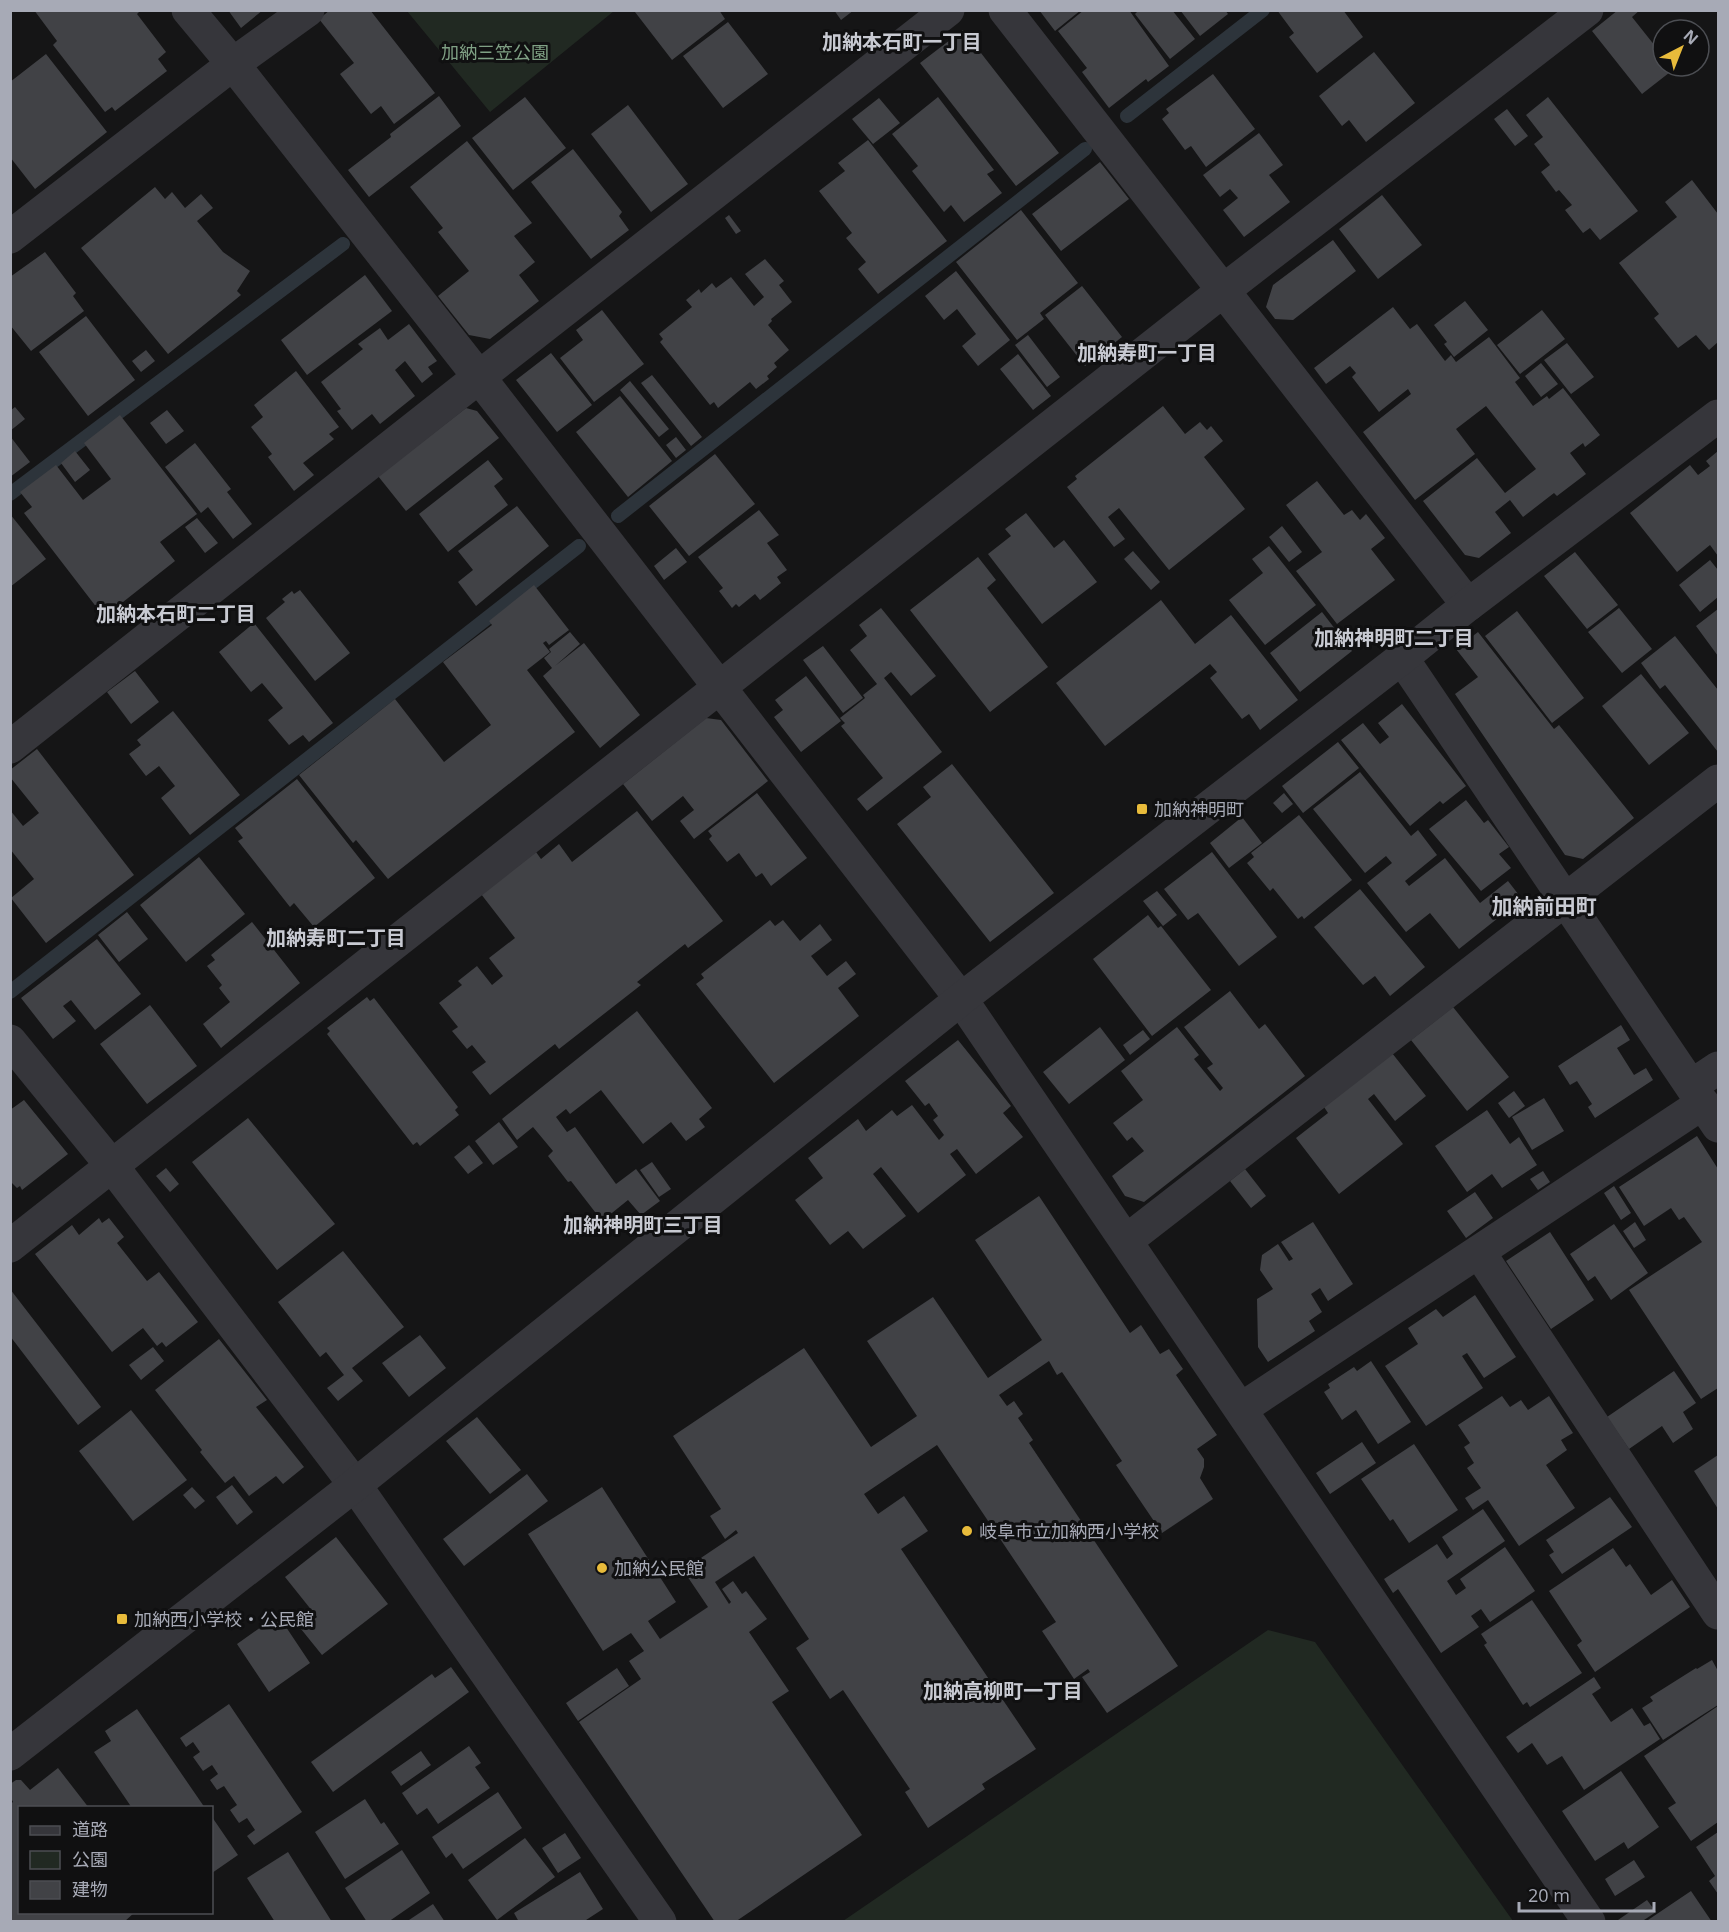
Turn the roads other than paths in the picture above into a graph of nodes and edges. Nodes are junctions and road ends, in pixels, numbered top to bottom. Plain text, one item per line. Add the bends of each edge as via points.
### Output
1 (188, 10) edge
2 (308, 10) edge
3 (948, 10) edge
4 (1005, 10) edge
5 (1587, 10) edge
6 (233, 64) junction
7 (10, 237) edge
8 (1224, 290) junction
9 (478, 377) junction
10 (1719, 416) edge
11 (1468, 605) junction
12 (1402, 658) junction
13 (719, 687) junction
14 (10, 747) edge
15 (1719, 781) edge
16 (1565, 900) junction
17 (962, 999) junction
18 (10, 1041) edge
19 (1719, 1068) edge
20 (1704, 1105) edge
21 (112, 1166) junction
22 (1126, 1241) junction
23 (10, 1246) edge
24 (1479, 1252) junction
25 (1241, 1409) junction
26 (356, 1485) junction
27 (1719, 1613) edge
28 (10, 1754) edge
29 (650, 1918) edge
30 (1589, 1922) edge

1 - 6 street
2 - 6 street
3 - 9 street
4 - 8 street
5 - 8 street
6 - 7 street
6 - 9 street
8 - 11 street
8 - 13 street
9 - 13 street
9 - 14 street
10 - 11 street
11 - 12 street
12 - 16 street
12 - 17 street
13 - 17 street
13 - 21 street
15 - 16 street
16 - 20 street
16 - 22 street
17 - 22 street
17 - 26 street
18 - 21 street
19 - 20 street
20 - 24 street
21 - 23 street
21 - 26 street
22 - 25 street
24 - 25 street
24 - 27 street
25 - 30 street
26 - 28 street
26 - 29 street

